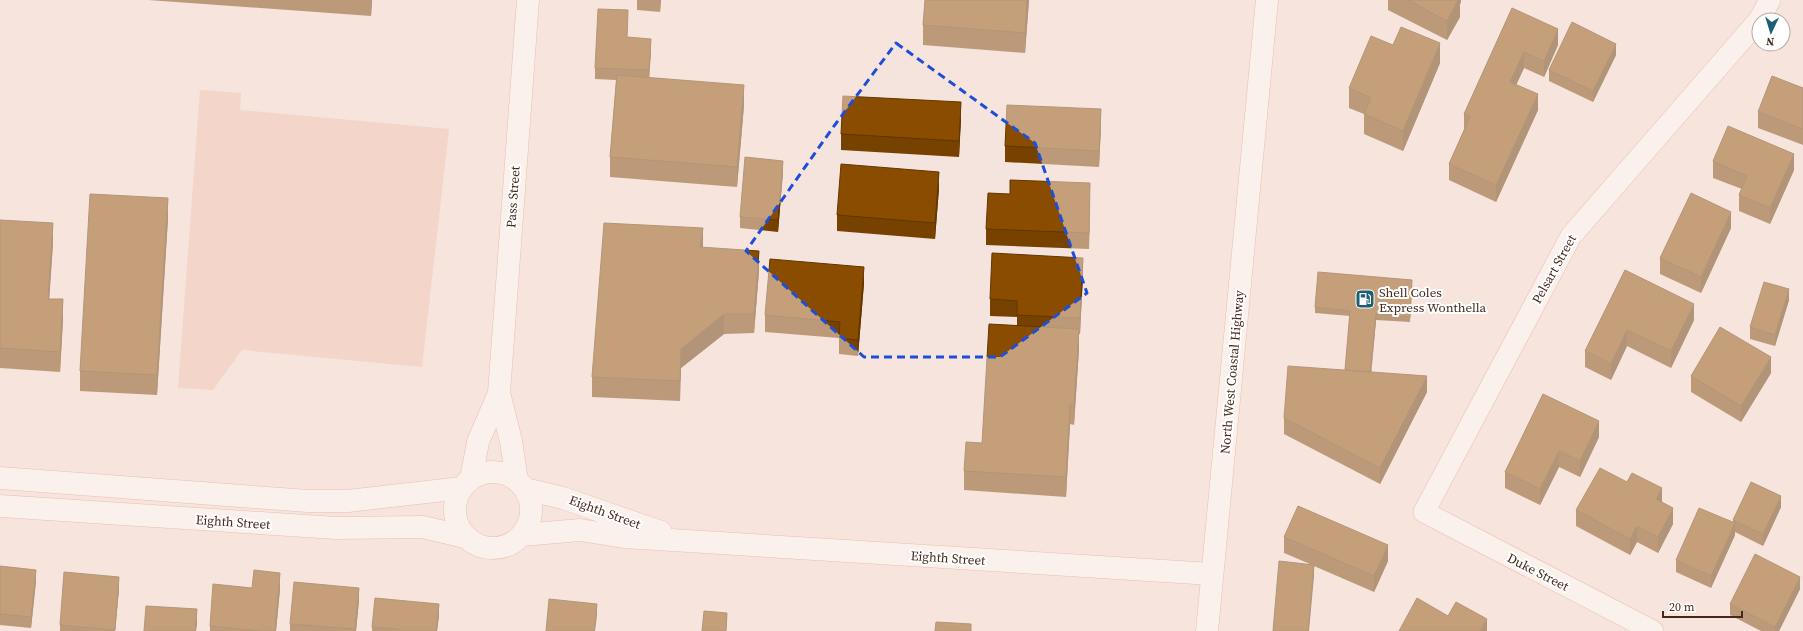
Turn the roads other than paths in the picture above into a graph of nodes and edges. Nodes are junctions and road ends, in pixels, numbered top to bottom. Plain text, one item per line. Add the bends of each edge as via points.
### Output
1 (528, 0) edge
2 (1262, 0) edge
3 (1267, 0) edge
4 (1770, 0) edge
5 (1763, 12) edge
6 (1751, 29) edge
7 (1256, 114) junction
8 (499, 393) junction
9 (0, 478) edge
10 (466, 484) junction
11 (521, 485) junction
12 (0, 506) edge
13 (1424, 512) joint
14 (522, 535) junction
15 (465, 536) junction
16 (685, 540) junction
17 (1212, 574) junction
18 (1207, 631) edge
19 (1653, 631) edge

1 - 8 main road, Pass Street
2 - 7 main road, North West Coastal Highway
3 - 7 main road, North West Coastal Highway
4 - 5 street, Pelsart Street
6 - 13 street, Pelsart Street via 1571,236
7 - 17 main road, North West Coastal Highway
8 - 10 main road, Pass Street via 478,442
8 - 11 main road, Pass Street
9 - 10 main road, Eighth Street via 308,500 364,500
10 - 11 main road via 483,474 496,472 507,475
10 - 15 main road via 456,500 455,513 458,526
11 - 14 main road via 530,500 531,511
11 - 16 main road, Eighth Street
12 - 15 main road, Eighth Street via 336,528 423,527
13 - 19 street, Duke Street
14 - 15 main road via 500,548 487,548 475,544
14 - 16 main road, Eighth Street via 580,530 624,537
16 - 17 main road, Eighth Street
17 - 18 main road, North West Coastal Highway

